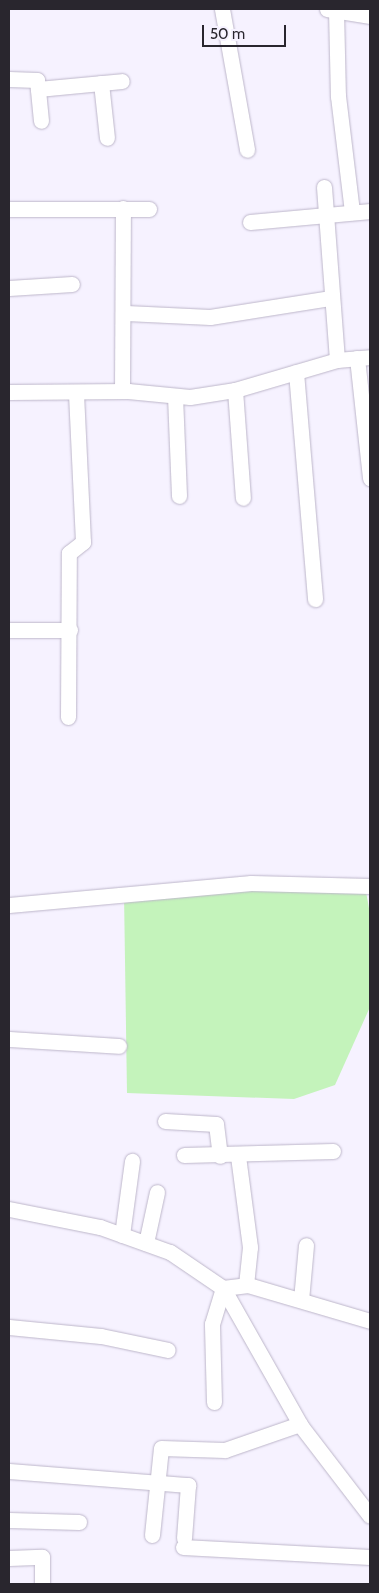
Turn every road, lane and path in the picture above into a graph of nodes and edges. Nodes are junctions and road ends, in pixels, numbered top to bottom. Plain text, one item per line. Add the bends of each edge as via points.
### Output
1 (222, 9) edge
2 (331, 10) edge
3 (370, 16) edge
4 (9, 79) edge
5 (122, 81) dead end
6 (101, 83) junction
7 (38, 89) junction
8 (41, 121) dead end
9 (107, 138) dead end
10 (246, 150) dead end
11 (324, 187) dead end
12 (9, 208) edge
13 (123, 208) junction
14 (149, 209) dead end
15 (370, 211) edge
16 (352, 212) junction
17 (327, 216) junction
18 (250, 222) dead end
19 (72, 284) dead end
20 (9, 288) edge
21 (330, 298) junction
22 (126, 313) junction
23 (363, 357) edge
24 (337, 360) junction
25 (296, 372) junction
26 (235, 390) junction
27 (122, 391) junction
28 (9, 392) edge
29 (76, 392) junction
30 (175, 396) junction
31 (370, 478) edge
32 (179, 496) dead end
33 (243, 498) dead end
34 (315, 599) dead end
35 (9, 630) edge
36 (70, 630) junction
37 (68, 718) dead end
38 (370, 886) edge
39 (9, 905) edge
40 (9, 1039) edge
41 (119, 1046) dead end
42 (164, 1121) dead end
43 (333, 1151) dead end
44 (184, 1155) dead end
45 (220, 1156) junction
46 (238, 1156) junction
47 (132, 1161) dead end
48 (158, 1192) dead end
49 (9, 1209) edge
50 (122, 1235) junction
51 (146, 1243) junction
52 (306, 1245) dead end
53 (246, 1285) junction
54 (223, 1288) junction
55 (301, 1300) junction
56 (370, 1320) edge
57 (9, 1327) edge
58 (168, 1350) dead end
59 (214, 1402) dead end
60 (300, 1424) junction
61 (9, 1471) edge
62 (157, 1482) junction
63 (370, 1516) edge
64 (9, 1520) edge
65 (79, 1522) dead end
66 (152, 1535) dead end
67 (370, 1557) edge
68 (9, 1558) edge
69 (42, 1584) edge

1 - 10 street
2 - 3 street
2 - 16 street
4 - 7 street via 37,80
5 - 6 street
6 - 7 street
6 - 9 street
7 - 8 street
11 - 17 street
12 - 13 street
13 - 14 street
13 - 22 street
15 - 16 street
16 - 17 street
17 - 18 street
17 - 21 street
19 - 20 street
21 - 22 street via 210,317
21 - 24 street
22 - 27 street
23 - 24 street
23 - 31 street
24 - 25 street
25 - 26 street
25 - 34 street
26 - 30 street
26 - 33 street
27 - 29 street
27 - 30 street
28 - 29 street
29 - 36 street via 83,542 69,553
30 - 32 street
35 - 36 street
36 - 37 street
38 - 39 street via 251,883
40 - 41 street
42 - 45 street via 216,1124
43 - 46 street
44 - 45 street
45 - 46 street
46 - 53 street via 250,1247
47 - 50 street
48 - 51 street
49 - 50 street
50 - 51 street
51 - 54 street via 196,1266
52 - 55 street
53 - 54 street
53 - 55 street
54 - 59 street via 212,1324
54 - 60 street
55 - 56 street
57 - 58 street via 101,1336
60 - 62 street via 225,1450 161,1448
60 - 63 street
61 - 62 street
62 - 66 street
62 - 67 street via 188,1485 183,1542
64 - 65 street
68 - 69 street via 42,1556

